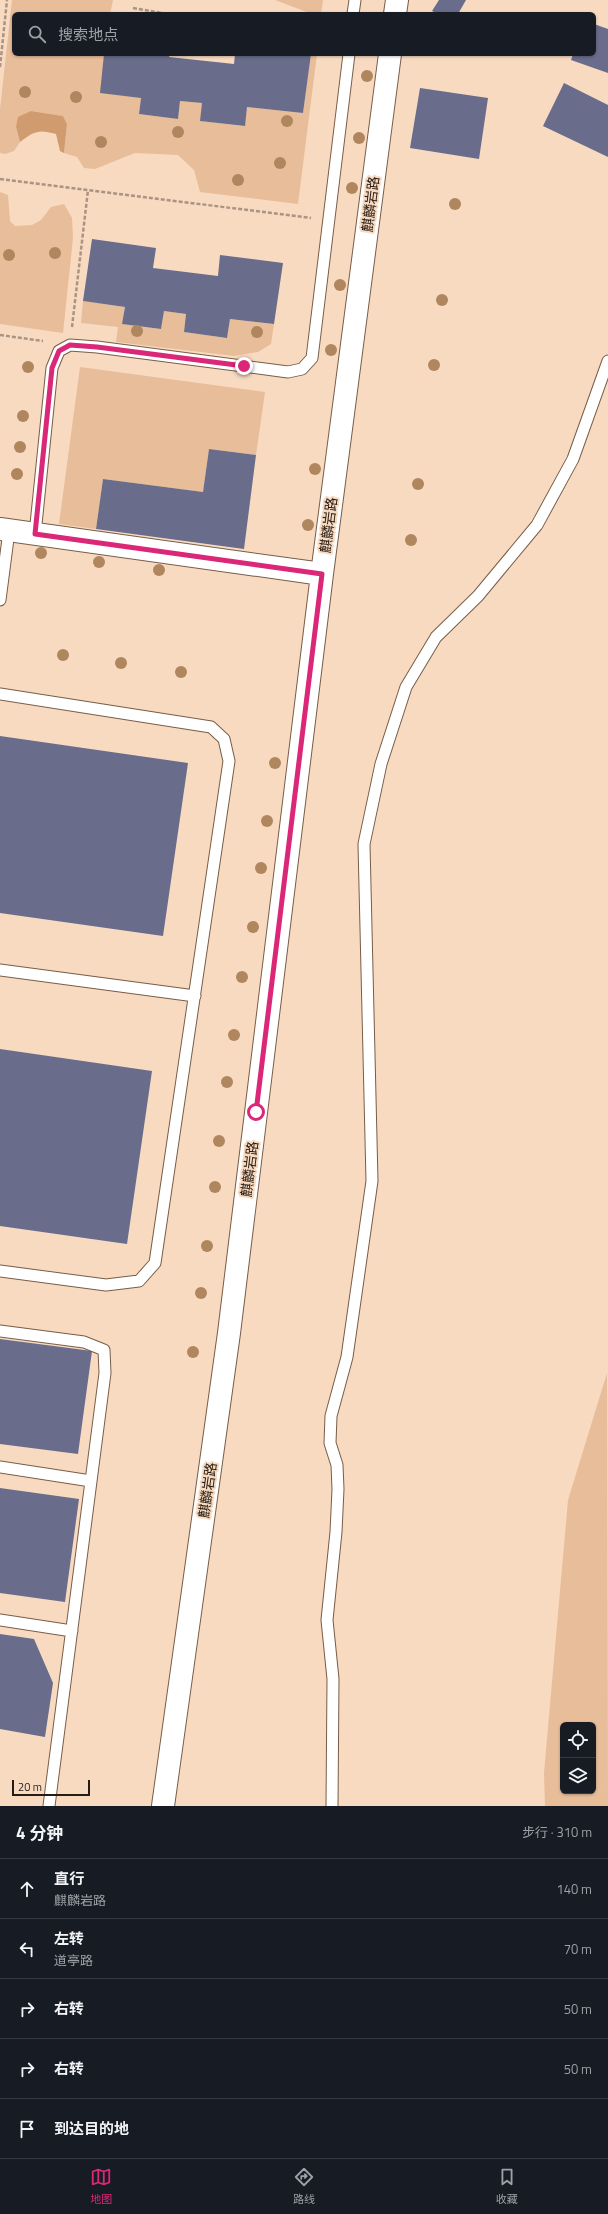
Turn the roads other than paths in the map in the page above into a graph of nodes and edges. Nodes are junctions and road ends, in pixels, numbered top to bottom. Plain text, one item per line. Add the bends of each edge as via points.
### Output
1 (355, 0) edge
2 (397, 0) edge
3 (353, 12) edge
4 (395, 12) edge
5 (349, 56) edge
6 (390, 56) edge
7 (608, 362) edge
8 (5, 530) edge
9 (35, 534) junction
10 (322, 574) junction
11 (0, 600) edge
12 (0, 694) edge
13 (0, 970) edge
14 (195, 996) junction
15 (0, 1271) edge
16 (0, 1331) edge
17 (0, 1467) edge
18 (91, 1481) junction
19 (0, 1620) edge
20 (72, 1631) junction
21 (49, 1806) edge
22 (163, 1806) edge
23 (332, 1806) edge

1 - 3 lane
2 - 4 main road
5 - 9 lane via 312,358 302,369 288,372 97,347 70,345 59,351 52,368
6 - 10 main road, 麒麟岩路
7 - 23 lane via 573,460 537,525 478,596 436,636 406,687 381,764 364,844 372,1181 347,1357 331,1416 330,1443 337,1465 338,1489 327,1620 333,1679
8 - 9 main road
8 - 11 lane
9 - 10 main road
10 - 22 main road, 麒麟岩路 via 229,1333
12 - 14 lane via 211,727 224,739 229,761
13 - 14 lane
14 - 15 lane via 155,1263 138,1281 106,1285
16 - 18 lane via 84,1342 104,1350 105,1373
17 - 18 lane
18 - 20 lane
19 - 20 lane
20 - 21 lane

